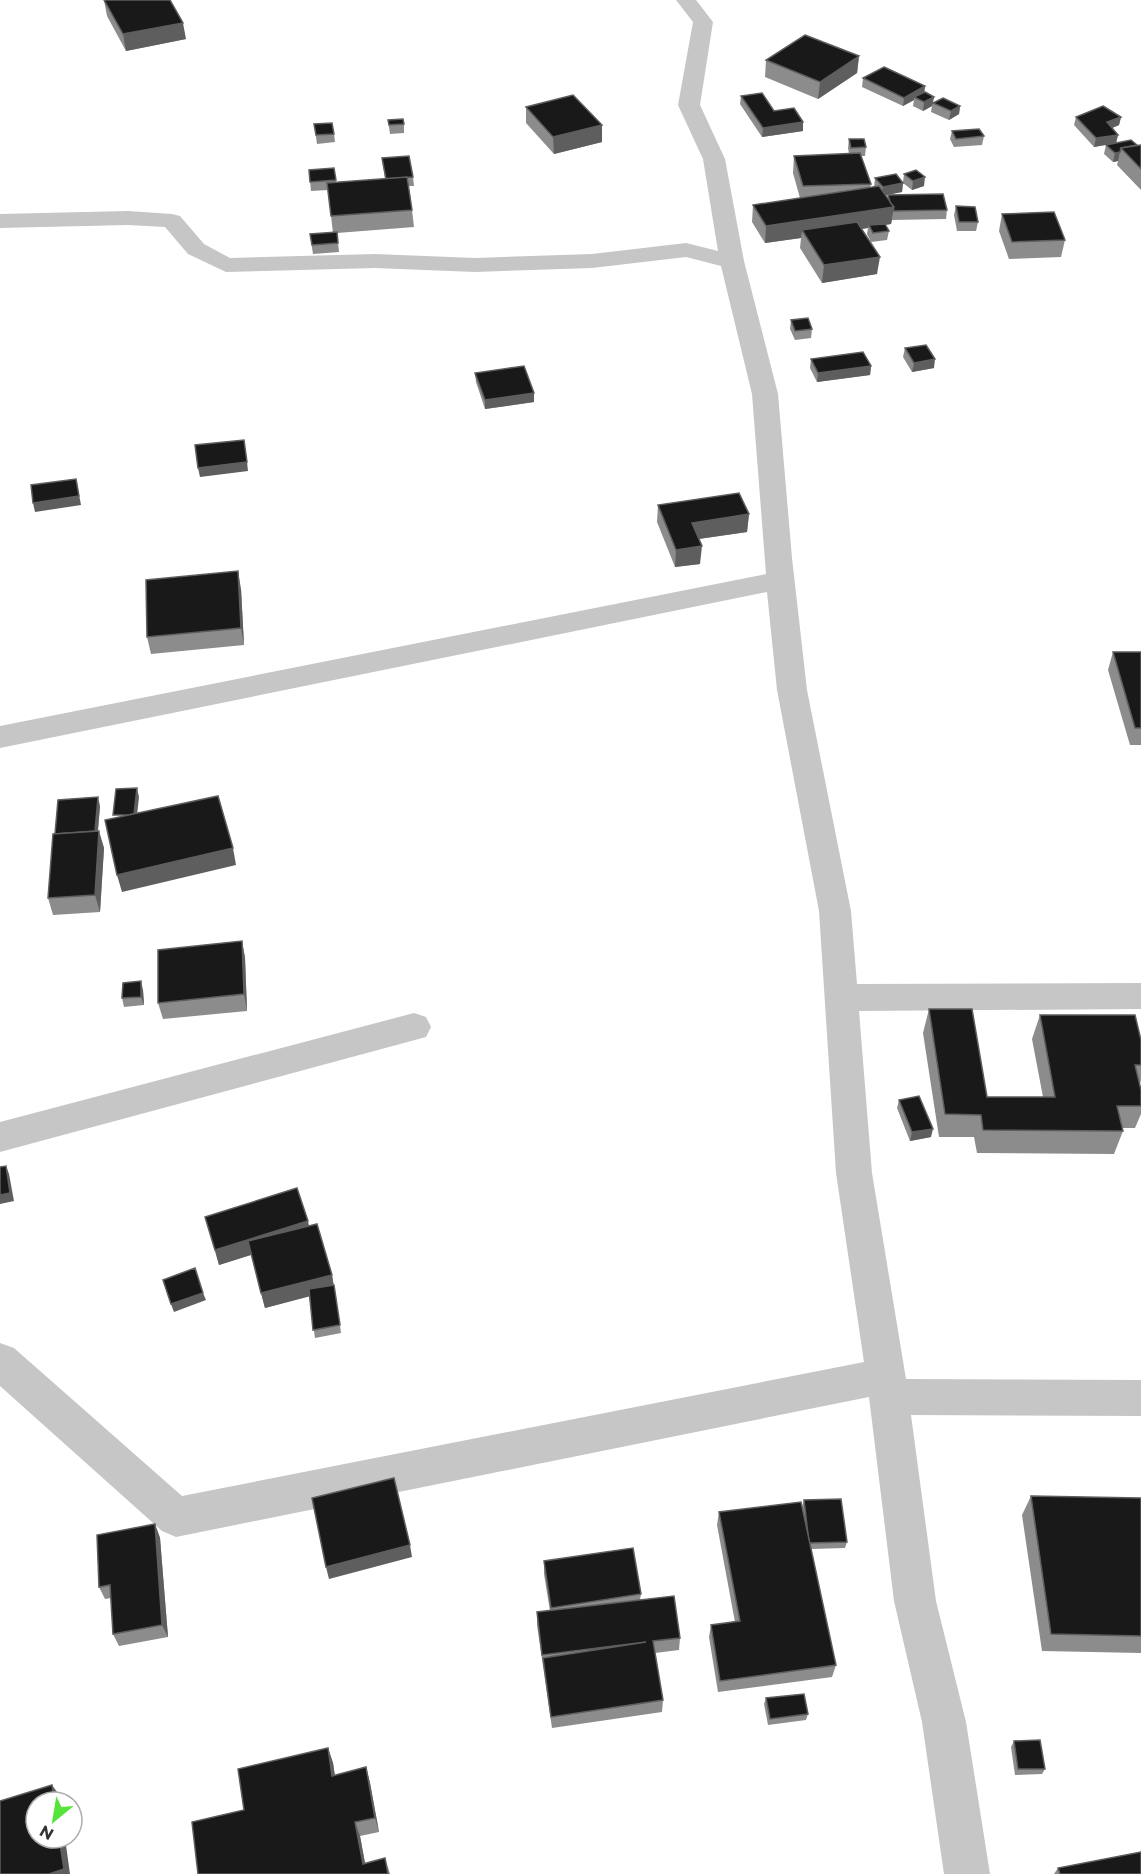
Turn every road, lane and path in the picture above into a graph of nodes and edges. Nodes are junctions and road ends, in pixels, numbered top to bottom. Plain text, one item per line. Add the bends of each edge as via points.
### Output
1 (686, 0) edge
2 (0, 221) edge
3 (732, 261) junction
4 (780, 580) junction
5 (0, 737) edge
6 (1141, 996) edge
7 (841, 998) junction
8 (414, 1027) dead end
9 (0, 1137) edge
10 (0, 1361) edge
11 (887, 1386) junction
12 (1141, 1398) edge
13 (967, 1874) edge

1 - 3 street via 703,22 689,105 714,159
2 - 3 street via 172,221 196,249 226,265 592,261 686,250
3 - 4 street via 765,394
4 - 5 street
4 - 7 street via 792,690 835,911
6 - 7 street
7 - 11 street via 854,1173
8 - 9 street
10 - 11 street via 176,1517
11 - 12 street
11 - 13 street via 915,1601 944,1722

